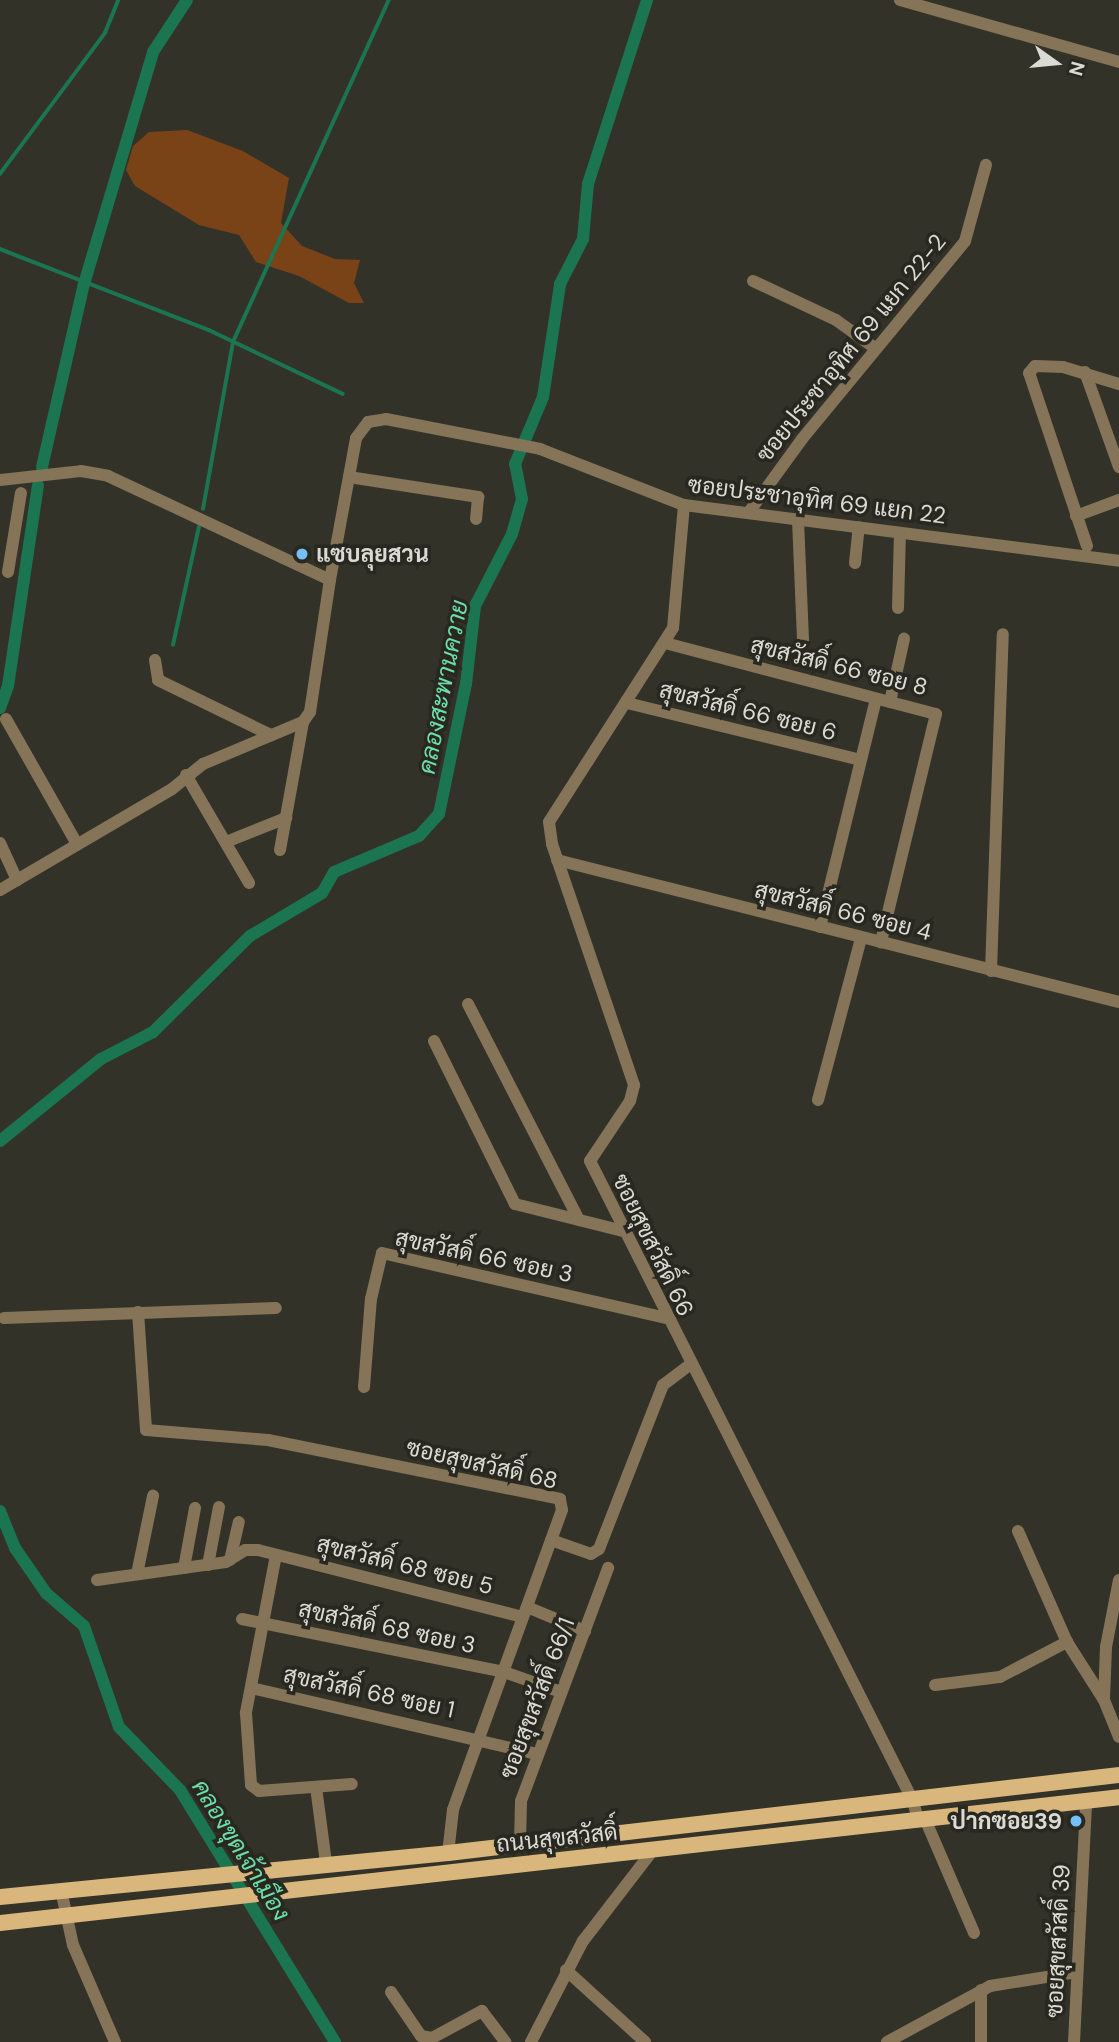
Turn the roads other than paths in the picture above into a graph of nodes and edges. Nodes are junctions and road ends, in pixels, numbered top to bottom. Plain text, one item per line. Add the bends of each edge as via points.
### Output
1 (900, 0) edge
2 (1119, 62) edge
3 (986, 165) dead end
4 (752, 281) dead end
5 (875, 348) junction
6 (1085, 372) junction
7 (1119, 384) edge
8 (1119, 467) edge
9 (349, 477) junction
10 (0, 480) edge
11 (21, 493) dead end
12 (1119, 500) edge
13 (684, 505) junction
14 (749, 512) junction
15 (1076, 516) junction
16 (476, 519) dead end
17 (798, 520) junction
18 (0, 527) edge
19 (859, 527) junction
20 (15, 530) junction
21 (900, 533) junction
22 (1087, 546) dead end
23 (1119, 561) edge
24 (855, 563) dead end
25 (8, 572) dead end
26 (330, 580) junction
27 (898, 608) dead end
28 (1003, 634) dead end
29 (904, 639) dead end
30 (803, 641) dead end
31 (665, 643) junction
32 (155, 660) dead end
33 (876, 699) junction
34 (890, 702) junction
35 (626, 703) junction
36 (6, 719) dead end
37 (303, 722) junction
38 (271, 735) junction
39 (860, 760) junction
40 (186, 775) junction
41 (286, 818) junction
42 (226, 842) junction
43 (0, 843) edge
44 (77, 844) junction
45 (280, 850) dead end
46 (557, 860) junction
47 (17, 880) junction
48 (250, 883) dead end
49 (0, 890) edge
50 (820, 927) junction
51 (861, 937) junction
52 (881, 943) junction
53 (991, 971) junction
54 (1119, 1002) edge
55 (468, 1004) dead end
56 (434, 1041) dead end
57 (818, 1100) dead end
58 (579, 1220) junction
59 (623, 1231) junction
60 (276, 1308) dead end
61 (138, 1312) junction
62 (4, 1318) dead end
63 (666, 1318) junction
64 (690, 1365) junction
65 (364, 1387) dead end
66 (153, 1496) dead end
67 (219, 1507) dead end
68 (195, 1508) dead end
69 (239, 1522) dead end
70 (1018, 1531) dead end
71 (551, 1540) junction
72 (276, 1555) junction
73 (230, 1560) junction
74 (208, 1565) junction
75 (184, 1568) junction
76 (608, 1568) dead end
77 (137, 1574) junction
78 (97, 1580) dead end
79 (1118, 1586) edge
80 (525, 1612) junction
81 (242, 1619) dead end
82 (262, 1622) junction
83 (585, 1631) junction
84 (1067, 1642) junction
85 (504, 1672) junction
86 (935, 1685) dead end
87 (251, 1688) junction
88 (561, 1692) junction
89 (1104, 1700) junction
90 (1119, 1737) edge
91 (479, 1738) junction
92 (538, 1754) junction
93 (1119, 1775) edge
94 (352, 1784) dead end
95 (316, 1787) junction
96 (1119, 1797) edge
97 (914, 1801) junction
98 (1086, 1801) junction
99 (922, 1820) junction
100 (520, 1845) junction
101 (653, 1850) junction
102 (448, 1853) junction
103 (326, 1863) junction
104 (61, 1890) junction
105 (0, 1897) edge
106 (65, 1916) junction
107 (0, 1923) edge
108 (974, 1933) dead end
109 (566, 1970) junction
110 (1077, 1972) junction
111 (981, 1990) junction
112 (391, 1992) dead end
113 (115, 2042) edge
114 (505, 2042) edge
115 (531, 2042) edge
116 (645, 2042) edge
117 (887, 2042) edge
118 (981, 2042) edge
119 (1074, 2042) edge

1 - 2 street
3 - 5 street, ซอยประชาอุทิศ 69 แยก 22-2 via 965,241
4 - 5 street via 825,314
5 - 14 street, ซอยประชาอุทิศ 69 แยก 22-2
6 - 7 street
6 - 8 street
6 - 15 street via 1035,366 1029,373
9 - 13 street, ซอยประชาอุทิศ 69 แยก 22 via 356,438 375,419 540,449
9 - 16 street via 478,497
9 - 26 street, ซอยประชาอุทิศ 69 แยก 22
10 - 26 street via 81,471 108,476
11 - 20 street
12 - 15 street
13 - 14 street, ซอยประชาอุทิศ 69 แยก 22
13 - 31 street, ซอยสุขสวัสดิ์ 66 via 678,608
14 - 17 street, ซอยประชาอุทิศ 69 แยก 22
15 - 22 street
17 - 19 street, ซอยประชาอุทิศ 69 แยก 22
17 - 30 street
18 - 20 street
19 - 21 street, ซอยประชาอุทิศ 69 แยก 22
19 - 24 street
20 - 25 street
21 - 23 street, ซอยประชาอุทิศ 69 แยก 22
21 - 27 street
26 - 37 street, ซอยประชาอุทิศ 69 แยก 22 via 310,712
28 - 53 street
29 - 34 street
31 - 33 street, สุขสวัสดิ์ 66 ซอย 8
31 - 35 street, ซอยสุขสวัสดิ์ 66
32 - 38 street via 158,680
33 - 34 street, สุขสวัสดิ์ 66 ซอย 8
33 - 39 street
34 - 52 street, สุขสวัสดิ์ 66 ซอย 8 via 930,711 937,720
35 - 39 street, สุขสวัสดิ์ 66 ซอย 6
35 - 46 street, ซอยสุขสวัสดิ์ 66 via 550,822
36 - 44 street
37 - 38 street
37 - 41 street, ซอยประชาอุทิศ 69 แยก 22
38 - 40 street
39 - 50 street
40 - 42 street
40 - 44 street
41 - 42 street
41 - 45 street, ซอยประชาอุทิศ 69 แยก 22
42 - 48 street
43 - 47 street
44 - 47 street
46 - 50 street, สุขสวัสดิ์ 66 ซอย 4
46 - 59 street, ซอยสุขสวัสดิ์ 66 via 634,1085 630,1101 590,1161
47 - 49 street
50 - 51 street, สุขสวัสดิ์ 66 ซอย 4
51 - 52 street, สุขสวัสดิ์ 66 ซอย 4
51 - 57 street
52 - 53 street, สุขสวัสดิ์ 66 ซอย 4
53 - 54 street, สุขสวัสดิ์ 66 ซอย 4
55 - 58 street
56 - 58 street via 514,1204
58 - 59 street
59 - 63 street, ซอยสุขสวัสดิ์ 66
60 - 61 street
61 - 62 street
61 - 71 street, ซอยสุขสวัสดิ์ 68 via 146,1430 268,1440 560,1499 562,1510
63 - 64 street, ซอยสุขสวัสดิ์ 66
63 - 65 street, สุขสวัสดิ์ 66 ซอย 3 via 382,1254 371,1299
64 - 71 street via 663,1385 599,1549 591,1554
64 - 97 street, ซอยสุขสวัสดิ์ 66
66 - 77 street
67 - 74 street
68 - 75 street
69 - 73 street
70 - 84 street
71 - 80 street, ซอยสุขสวัสดิ์ 68
72 - 73 street, สุขสวัสดิ์ 68 ซอย 5 via 250,1550
72 - 80 street, สุขสวัสดิ์ 68 ซอย 5
72 - 82 street
73 - 74 street, สุขสวัสดิ์ 68 ซอย 5
74 - 75 street, สุขสวัสดิ์ 68 ซอย 5
75 - 77 street, สุขสวัสดิ์ 68 ซอย 5
76 - 83 street, ซอยสุขสวัสดิ์ 66/1
77 - 78 street, สุขสวัสดิ์ 68 ซอย 5
79 - 89 street
80 - 83 street, สุขสวัสดิ์ 68 ซอย 5
80 - 85 street, ซอยสุขสวัสดิ์ 68
81 - 82 street, สุขสวัสดิ์ 68 ซอย 3
82 - 85 street, สุขสวัสดิ์ 68 ซอย 3
82 - 87 street
83 - 88 street, ซอยสุขสวัสดิ์ 66/1
84 - 86 street via 1000,1677
84 - 89 street
85 - 88 street, สุขสวัสดิ์ 68 ซอย 3
85 - 91 street, ซอยสุขสวัสดิ์ 68
87 - 91 street, สุขสวัสดิ์ 68 ซอย 1
87 - 95 street via 246,1729 253,1789
88 - 92 street, ซอยสุขสวัสดิ์ 66/1
89 - 90 street
91 - 92 street, สุขสวัสดิ์ 68 ซอย 1
91 - 102 street, ซอยสุขสวัสดิ์ 68 via 449,1824
92 - 100 street, ซอยสุขสวัสดิ์ 66/1 via 521,1801
93 - 97 main road, ถนนสุขสวัสดิ์
94 - 95 street
95 - 103 street
96 - 98 main road, ถนนสุขสวัสดิ์
97 - 99 street, ซอยสุขสวัสดิ์ 66
97 - 100 main road, ถนนสุขสวัสดิ์
98 - 99 main road, ถนนสุขสวัสดิ์
98 - 110 street, ซอยสุขสวัสดิ์ 39
99 - 101 main road, ถนนสุขสวัสดิ์
99 - 108 street, ซอยสุขสวัสดิ์ 66
100 - 102 main road, ถนนสุขสวัสดิ์
101 - 106 main road, ถนนสุขสวัสดิ์
101 - 109 street
102 - 103 main road, ถนนสุขสวัสดิ์
103 - 104 main road, ถนนสุขสวัสดิ์
104 - 105 main road, ถนนสุขสวัสดิ์
104 - 106 street
106 - 107 main road, ถนนสุขสวัสดิ์
106 - 113 street
109 - 115 street
109 - 116 street
110 - 111 street via 1007,1980
110 - 119 street, ซอยสุขสวัสดิ์ 39
111 - 117 street
111 - 118 street
112 - 114 street via 421,2036 432,2038 482,2011

